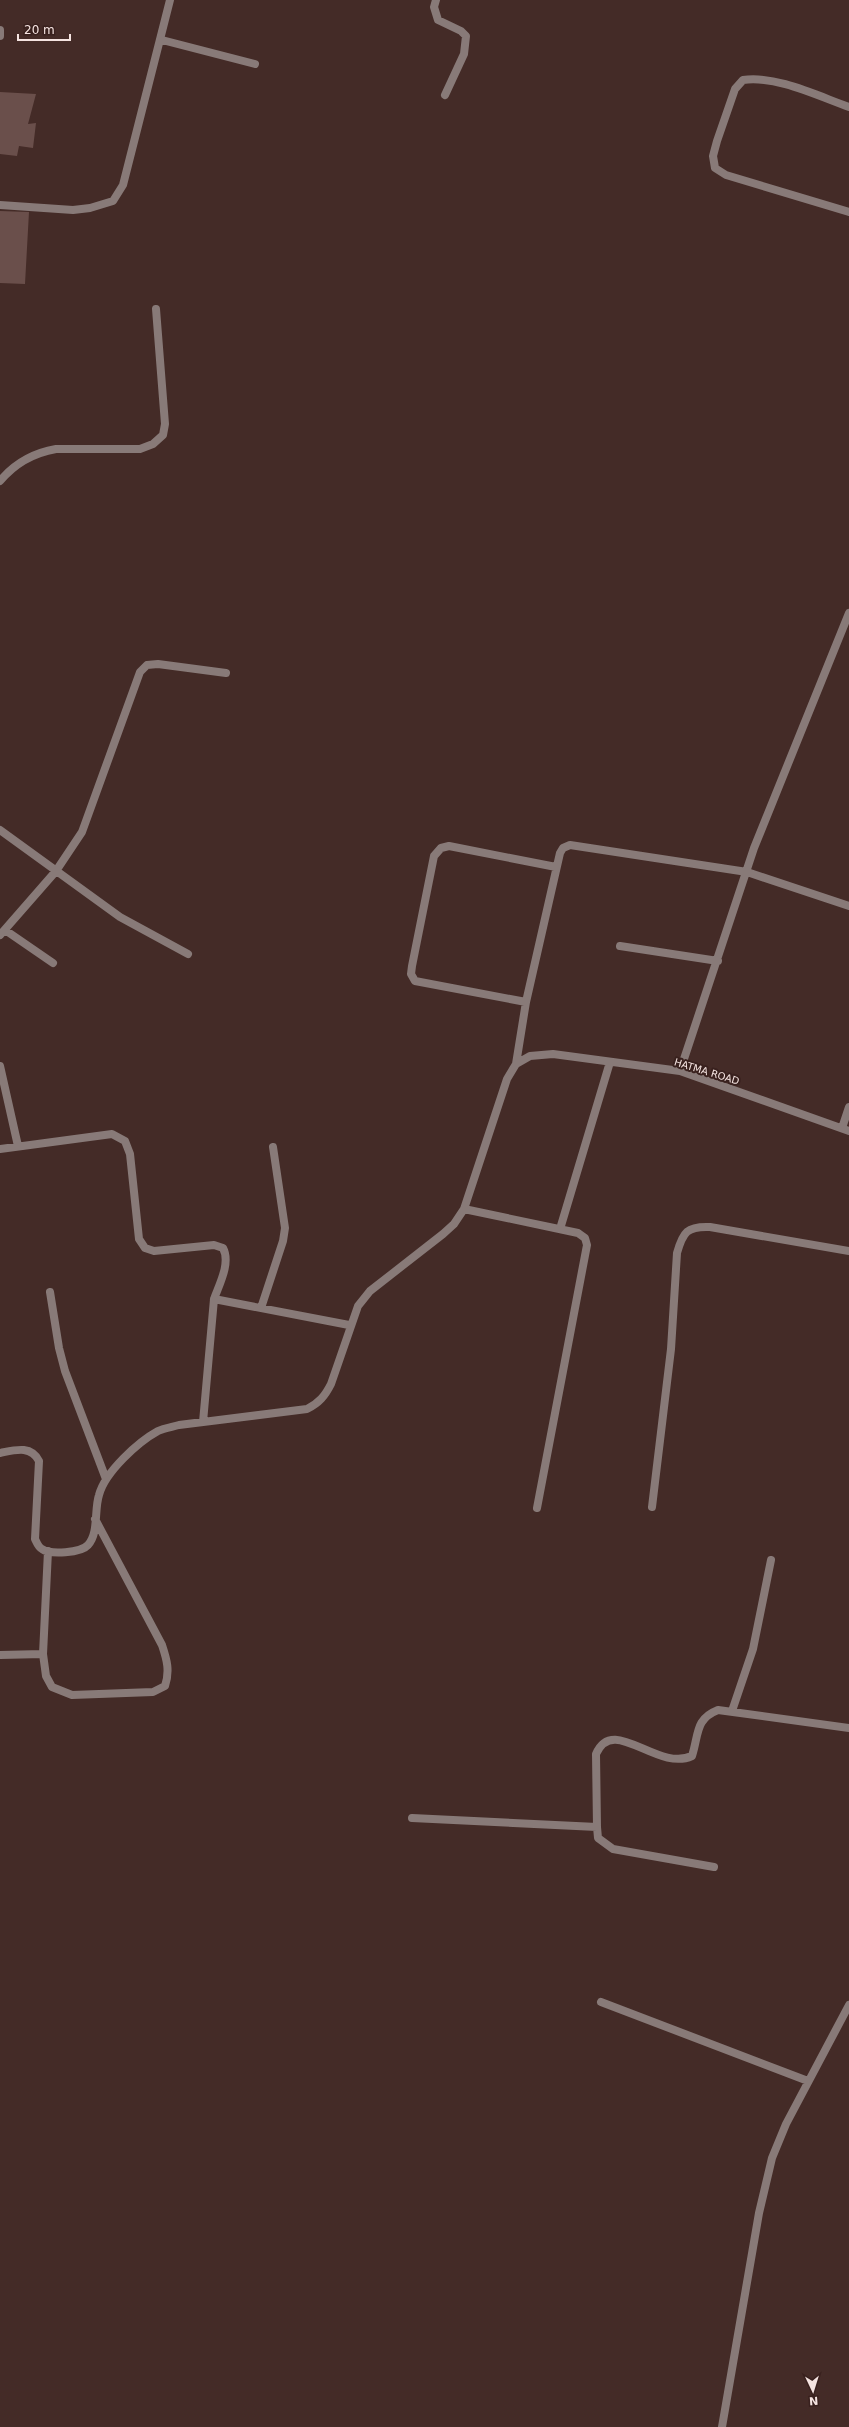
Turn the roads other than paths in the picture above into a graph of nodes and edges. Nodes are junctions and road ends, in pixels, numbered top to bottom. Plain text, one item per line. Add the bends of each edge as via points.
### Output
1 (170, 0) edge
2 (436, 0) edge
3 (0, 30) edge
4 (0, 36) edge
5 (162, 40) junction
6 (255, 64) dead end
7 (445, 95) dead end
8 (849, 107) edge
9 (0, 205) edge
10 (849, 212) edge
11 (156, 309) dead end
12 (0, 481) edge
13 (849, 613) edge
14 (226, 673) dead end
15 (0, 830) edge
16 (556, 867) junction
17 (56, 871) junction
18 (748, 872) junction
19 (849, 906) edge
20 (2, 932) edge
21 (620, 946) dead end
22 (188, 954) dead end
23 (718, 961) junction
24 (53, 963) dead end
25 (526, 1002) junction
26 (610, 1062) junction
27 (516, 1064) junction
28 (0, 1066) edge
29 (680, 1071) junction
30 (849, 1107) edge
31 (846, 1130) edge
32 (18, 1146) junction
33 (273, 1147) dead end
34 (0, 1149) edge
35 (464, 1209) junction
36 (560, 1229) junction
37 (849, 1251) edge
38 (50, 1292) dead end
39 (214, 1299) junction
40 (261, 1308) junction
41 (350, 1325) junction
42 (203, 1422) junction
43 (0, 1453) edge
44 (106, 1479) junction
45 (652, 1507) dead end
46 (537, 1508) dead end
47 (95, 1520) junction
48 (48, 1551) junction
49 (771, 1560) dead end
50 (43, 1654) junction
51 (0, 1655) edge
52 (732, 1711) junction
53 (849, 1728) edge
54 (412, 1818) dead end
55 (597, 1827) junction
56 (714, 1867) dead end
57 (601, 2002) dead end
58 (848, 2010) edge
59 (808, 2081) junction
60 (722, 2427) edge

1 - 5 street
2 - 7 street via 434,7 438,20 461,30 466,36 464,54
3 - 4 street
5 - 6 street
5 - 9 street via 123,185 113,201 73,210
8 - 10 street via 770,81 755,78 743,80 735,89 713,156 715,168 726,175
11 - 12 street via 165,424 163,435 154,444 140,449 43,451 26,457
13 - 18 street via 754,848
14 - 17 street via 158,664 147,665 140,672 82,832
15 - 17 street
16 - 18 street via 563,848 570,845
16 - 25 street
16 - 25 street via 449,846 441,848 434,856 412,966 411,974 415,981
17 - 20 street
17 - 22 street via 120,916
18 - 19 street
18 - 23 street
20 - 24 street
21 - 23 street
23 - 29 street
25 - 27 street
26 - 27 street, HATMA ROAD via 553,1054 530,1056
26 - 29 street, HATMA ROAD
26 - 36 street
27 - 35 street via 507,1079
28 - 32 street
29 - 31 street, HATMA ROAD
30 - 31 street
32 - 34 street
32 - 39 street via 112,1134 125,1141 130,1154 139,1238 145,1248 154,1251 214,1245 223,1248 226,1262
33 - 40 street via 285,1228
35 - 36 street
35 - 41 street via 443,1234 370,1291 358,1306
36 - 46 street via 578,1233 585,1238 587,1245
37 - 45 street via 710,1227 696,1226 687,1230 676,1253 671,1349
38 - 44 street via 65,1371
39 - 40 street
39 - 42 street
40 - 41 street
41 - 42 street via 331,1384 326,1395 317,1404 307,1409
42 - 44 street via 159,1430 121,1462
43 - 48 street via 28,1450 35,1454 39,1461 35,1539 38,1546
44 - 47 street via 99,1495
47 - 48 street via 93,1536 88,1545 79,1552
47 - 50 street via 162,1645 168,1664 165,1686 153,1692 72,1695 52,1687 46,1676
48 - 50 street
49 - 52 street via 753,1648
50 - 51 street
52 - 53 street
52 - 55 street via 718,1710 706,1715 701,1723 692,1756 682,1760 667,1759 620,1740 609,1739 600,1745 596,1754
54 - 55 street
55 - 56 street via 598,1838 613,1849
57 - 59 street
58 - 59 street
59 - 60 street via 772,2158 759,2213

